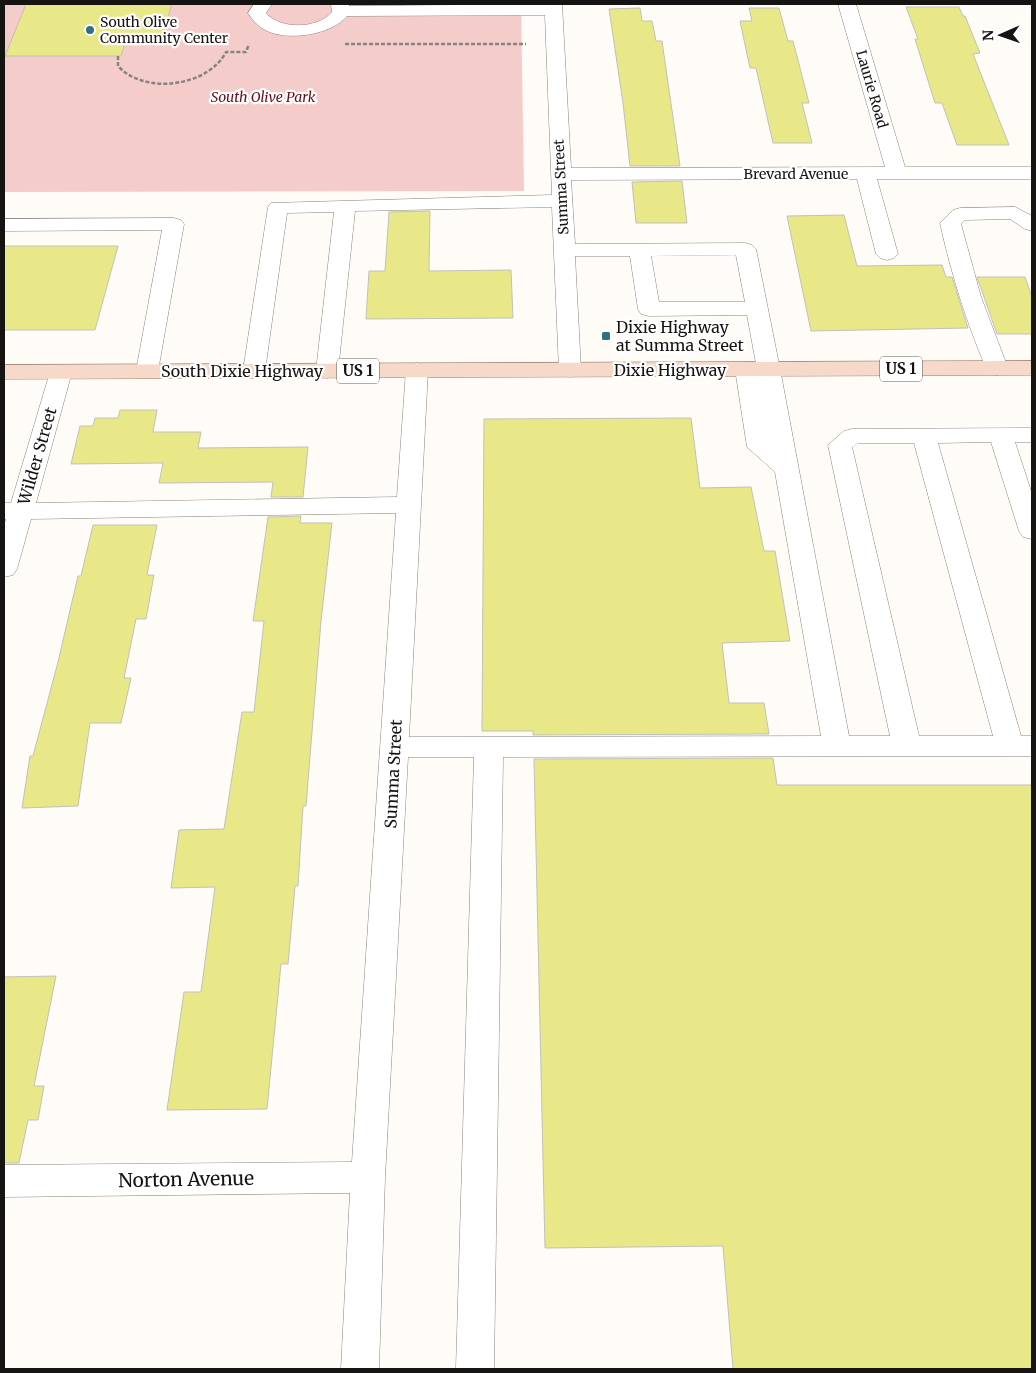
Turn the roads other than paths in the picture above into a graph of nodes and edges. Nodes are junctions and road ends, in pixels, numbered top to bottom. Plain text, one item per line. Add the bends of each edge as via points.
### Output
1 (263, 4) edge
2 (847, 4) edge
3 (341, 7) edge
4 (377, 7) edge
5 (476, 7) edge
6 (553, 7) edge
7 (560, 174) junction
8 (866, 174) junction
9 (897, 174) junction
10 (1032, 174) edge
11 (561, 202) junction
12 (345, 206) junction
13 (4, 225) edge
14 (1032, 225) edge
15 (564, 250) junction
16 (640, 250) junction
17 (887, 254) dead end
18 (757, 308) junction
19 (997, 368) junction
20 (1032, 368) edge
21 (769, 369) junction
22 (417, 370) junction
23 (570, 370) junction
24 (746, 370) junction
25 (254, 371) junction
26 (327, 371) junction
27 (4, 372) edge
28 (61, 372) junction
29 (147, 372) junction
30 (1001, 435) junction
31 (1032, 435) edge
32 (924, 436) junction
33 (787, 469) junction
34 (409, 505) junction
35 (12, 511) edge
36 (1032, 531) edge
37 (4, 569) edge
38 (395, 747) junction
39 (489, 747) junction
40 (837, 747) junction
41 (907, 747) junction
42 (1021, 747) edge
43 (368, 1177) junction
44 (4, 1181) edge
45 (360, 1369) edge
46 (475, 1369) edge

1 - 3 street via 257,13 259,18 275,28 288,30 326,25 336,20
2 - 9 street, Laurie Road
3 - 4 street
4 - 5 street
5 - 6 street
6 - 7 street, Summa Street
7 - 8 street, Brevard Avenue
7 - 11 street, Summa Street
8 - 9 street, Brevard Avenue
8 - 17 street
9 - 10 street, Brevard Avenue
11 - 12 street
11 - 15 street, Summa Street
12 - 25 street via 278,207
12 - 26 street
13 - 29 street via 174,224
14 - 19 street via 1015,213 960,214 950,223 958,262
15 - 16 street
15 - 23 street, Summa Street
16 - 18 street via 744,249
16 - 18 street via 649,309
18 - 21 street
19 - 20 main road, US 1
19 - 21 main road, US 1
21 - 24 main road, Dixie Highway / US 1
21 - 33 street
22 - 23 main road, South Dixie Highway / US 1
22 - 26 main road, South Dixie Highway / US 1
22 - 34 street, Summa Street
23 - 24 main road, Dixie Highway / US 1
24 - 33 street via 758,447
25 - 26 main road, South Dixie Highway / US 1
25 - 29 main road, South Dixie Highway / US 1
27 - 28 main road, South Dixie Highway / US 1
28 - 29 main road, South Dixie Highway / US 1
28 - 35 street, Wilder Street
30 - 31 street
30 - 32 street
30 - 36 street
32 - 41 street via 852,436 840,445
32 - 42 street
33 - 40 street
34 - 35 street
34 - 38 street, Summa Street
35 - 37 street, Wilder Street
38 - 39 street
38 - 43 street, Summa Street
39 - 40 street
39 - 46 street
40 - 41 street
41 - 42 street
43 - 44 street, Norton Avenue
43 - 45 street, Summa Street

